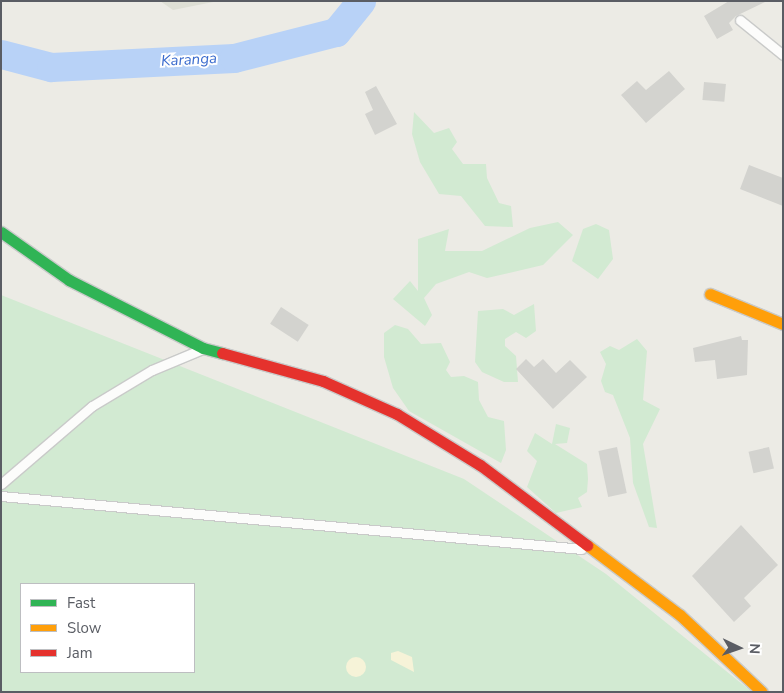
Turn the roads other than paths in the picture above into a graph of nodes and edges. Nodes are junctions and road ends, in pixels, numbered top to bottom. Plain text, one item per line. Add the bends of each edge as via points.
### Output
1 (740, 20) dead end
2 (783, 55) edge
3 (1, 232) edge
4 (710, 294) dead end
5 (783, 324) edge
6 (203, 348) junction
7 (1, 484) edge
8 (1, 496) edge
9 (589, 550) junction
10 (762, 692) edge

1 - 2 lane
3 - 6 street via 69,280
4 - 5 street
6 - 7 lane via 152,370 92,406
6 - 9 street via 323,381 397,414 480,465
8 - 9 lane
9 - 10 street via 680,615

